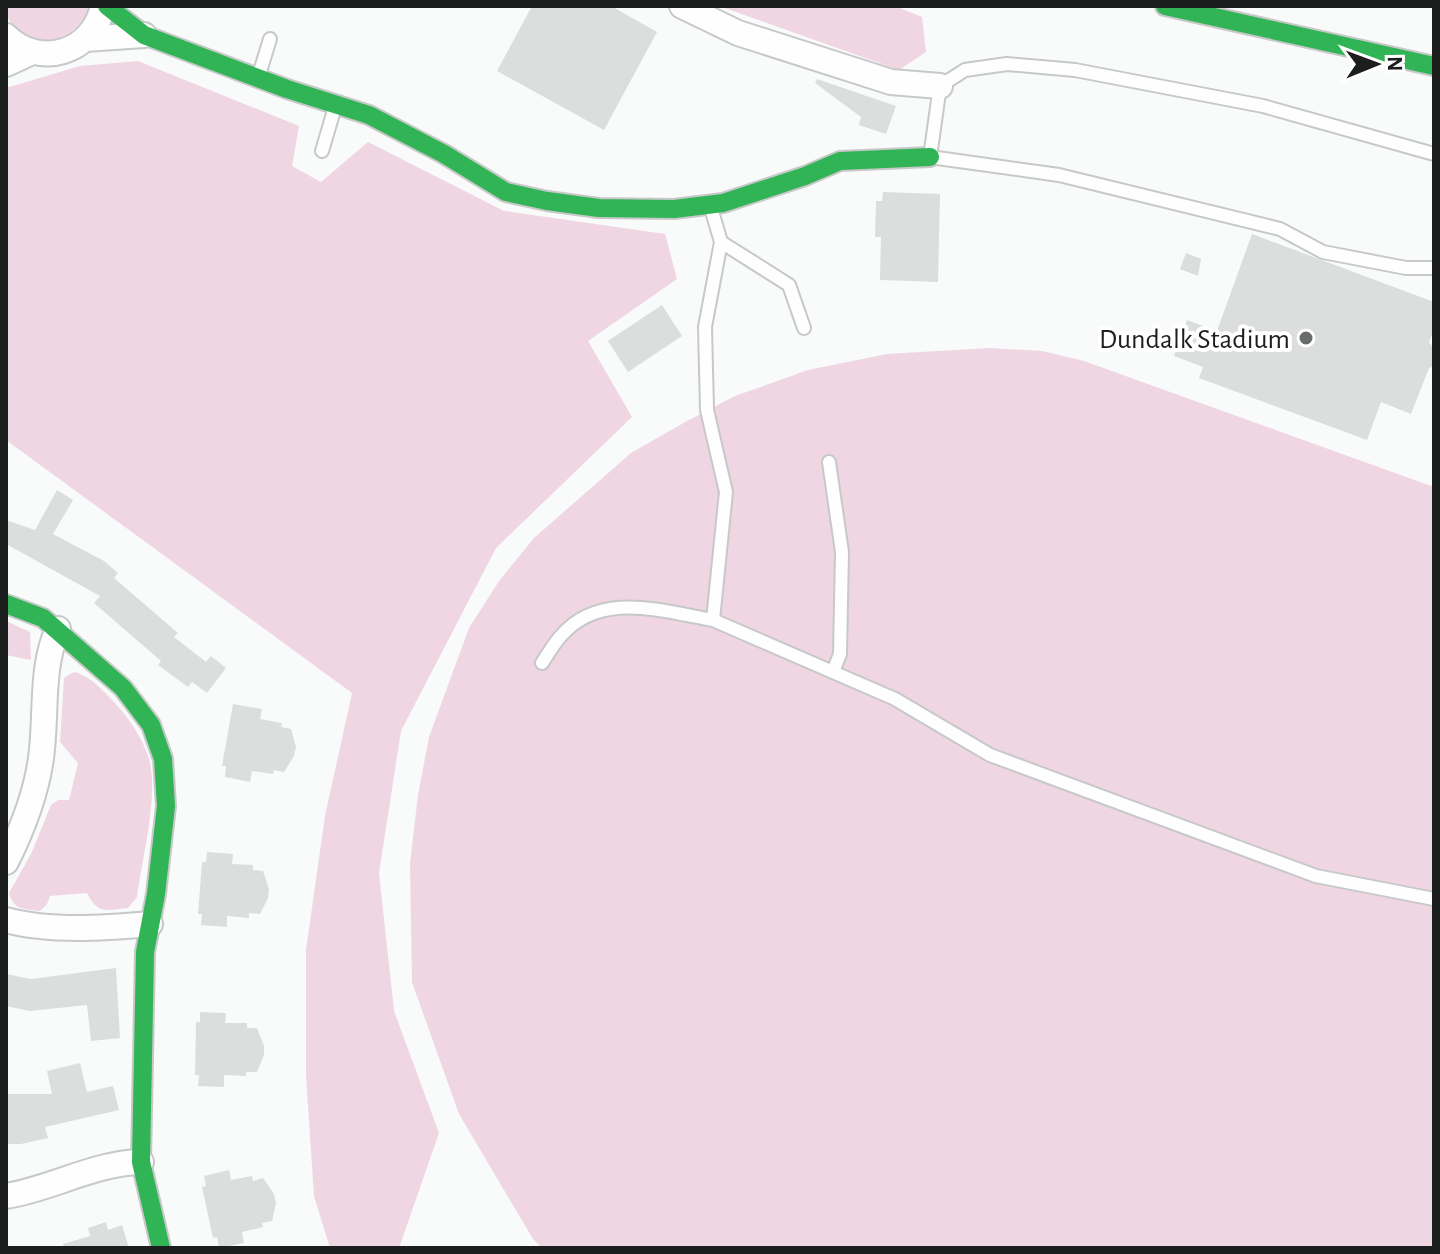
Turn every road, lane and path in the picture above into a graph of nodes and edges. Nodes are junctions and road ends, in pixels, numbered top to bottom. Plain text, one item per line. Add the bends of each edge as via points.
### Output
1 (105, 6) edge
2 (682, 6) edge
3 (1165, 6) edge
4 (144, 35) junction
5 (6, 36) edge
6 (85, 39) junction
7 (270, 39) dead end
8 (32, 52) junction
9 (6, 64) edge
10 (1434, 66) edge
11 (258, 78) junction
12 (940, 86) junction
13 (335, 104) junction
14 (322, 151) dead end
15 (1434, 154) edge
16 (930, 157) junction
17 (710, 205) junction
18 (721, 242) junction
19 (1434, 268) edge
20 (804, 328) dead end
21 (829, 462) dead end
22 (6, 604) edge
23 (713, 620) junction
24 (58, 629) junction
25 (542, 663) dead end
26 (833, 672) junction
27 (6, 862) edge
28 (1434, 899) edge
29 (6, 920) edge
30 (150, 924) junction
31 (141, 1162) junction
32 (6, 1196) edge
33 (161, 1248) edge

1 - 4 street
1 - 6 street
2 - 12 street via 738,33 878,78
3 - 10 street
4 - 6 street
4 - 11 street
5 - 8 street
6 - 8 street via 70,50
7 - 11 lane
8 - 9 street
11 - 13 street
12 - 15 lane via 965,70 1007,64 1075,70 1263,106
12 - 16 lane
13 - 14 lane
13 - 17 street via 369,115 506,192 599,208
16 - 17 street via 840,161
16 - 19 lane via 1059,175 1280,229 1323,252
17 - 18 lane
18 - 20 lane via 789,285
18 - 23 lane via 705,327 707,410 726,492
21 - 26 lane via 842,552 840,654
22 - 24 street
23 - 25 lane via 633,606 596,610 561,635
23 - 26 lane
24 - 27 street via 34,795
24 - 30 street via 135,701 158,739 166,806
26 - 28 lane via 895,699 990,755 1316,876
29 - 30 street via 60,926
30 - 31 street via 144,967
31 - 32 street
31 - 33 street

